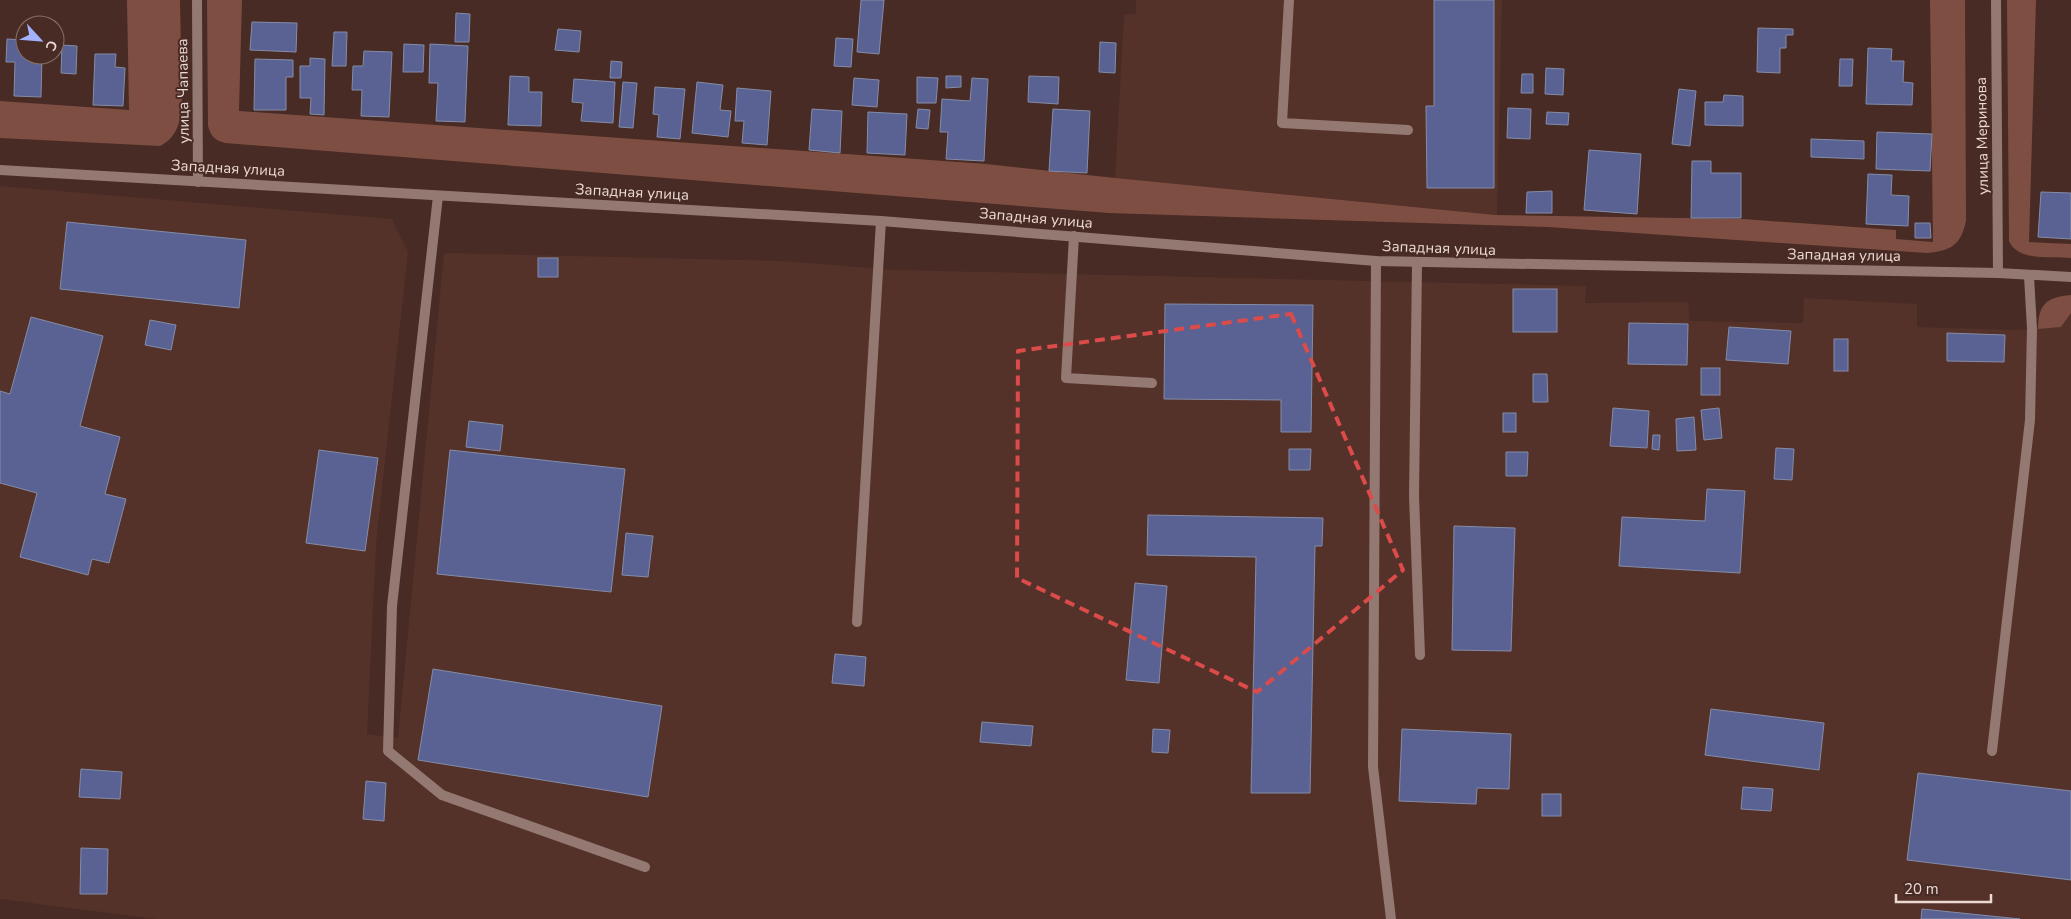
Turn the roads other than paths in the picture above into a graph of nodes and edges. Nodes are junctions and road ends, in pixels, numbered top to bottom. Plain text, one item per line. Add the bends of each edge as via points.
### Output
1 (197, 0) edge
2 (1289, 0) edge
3 (1996, 0) edge
4 (1408, 130) dead end
5 (0, 170) edge
6 (198, 182) junction
7 (438, 196) junction
8 (881, 221) junction
9 (1074, 236) junction
10 (1376, 261) junction
11 (1417, 263) junction
12 (1998, 273) junction
13 (2029, 276) junction
14 (2071, 277) edge
15 (1152, 383) dead end
16 (857, 622) dead end
17 (1420, 655) dead end
18 (1992, 751) dead end
19 (645, 867) dead end
20 (1391, 919) edge

1 - 6 street, улица Чапаева
2 - 4 street via 1282,123
3 - 12 street, улица Меринова
5 - 6 street, Западная улица
6 - 7 street, Западная улица
7 - 8 street, Западная улица
7 - 19 street via 392,606 388,752 442,795
8 - 9 street, Западная улица
8 - 16 street
9 - 10 street, Западная улица
9 - 15 street via 1066,378
10 - 11 street, Западная улица
10 - 20 street via 1373,767
11 - 12 street, Западная улица
11 - 17 street via 1414,496
12 - 13 street, Западная улица
13 - 14 street, Западная улица
13 - 18 street via 2032,329 2030,420

